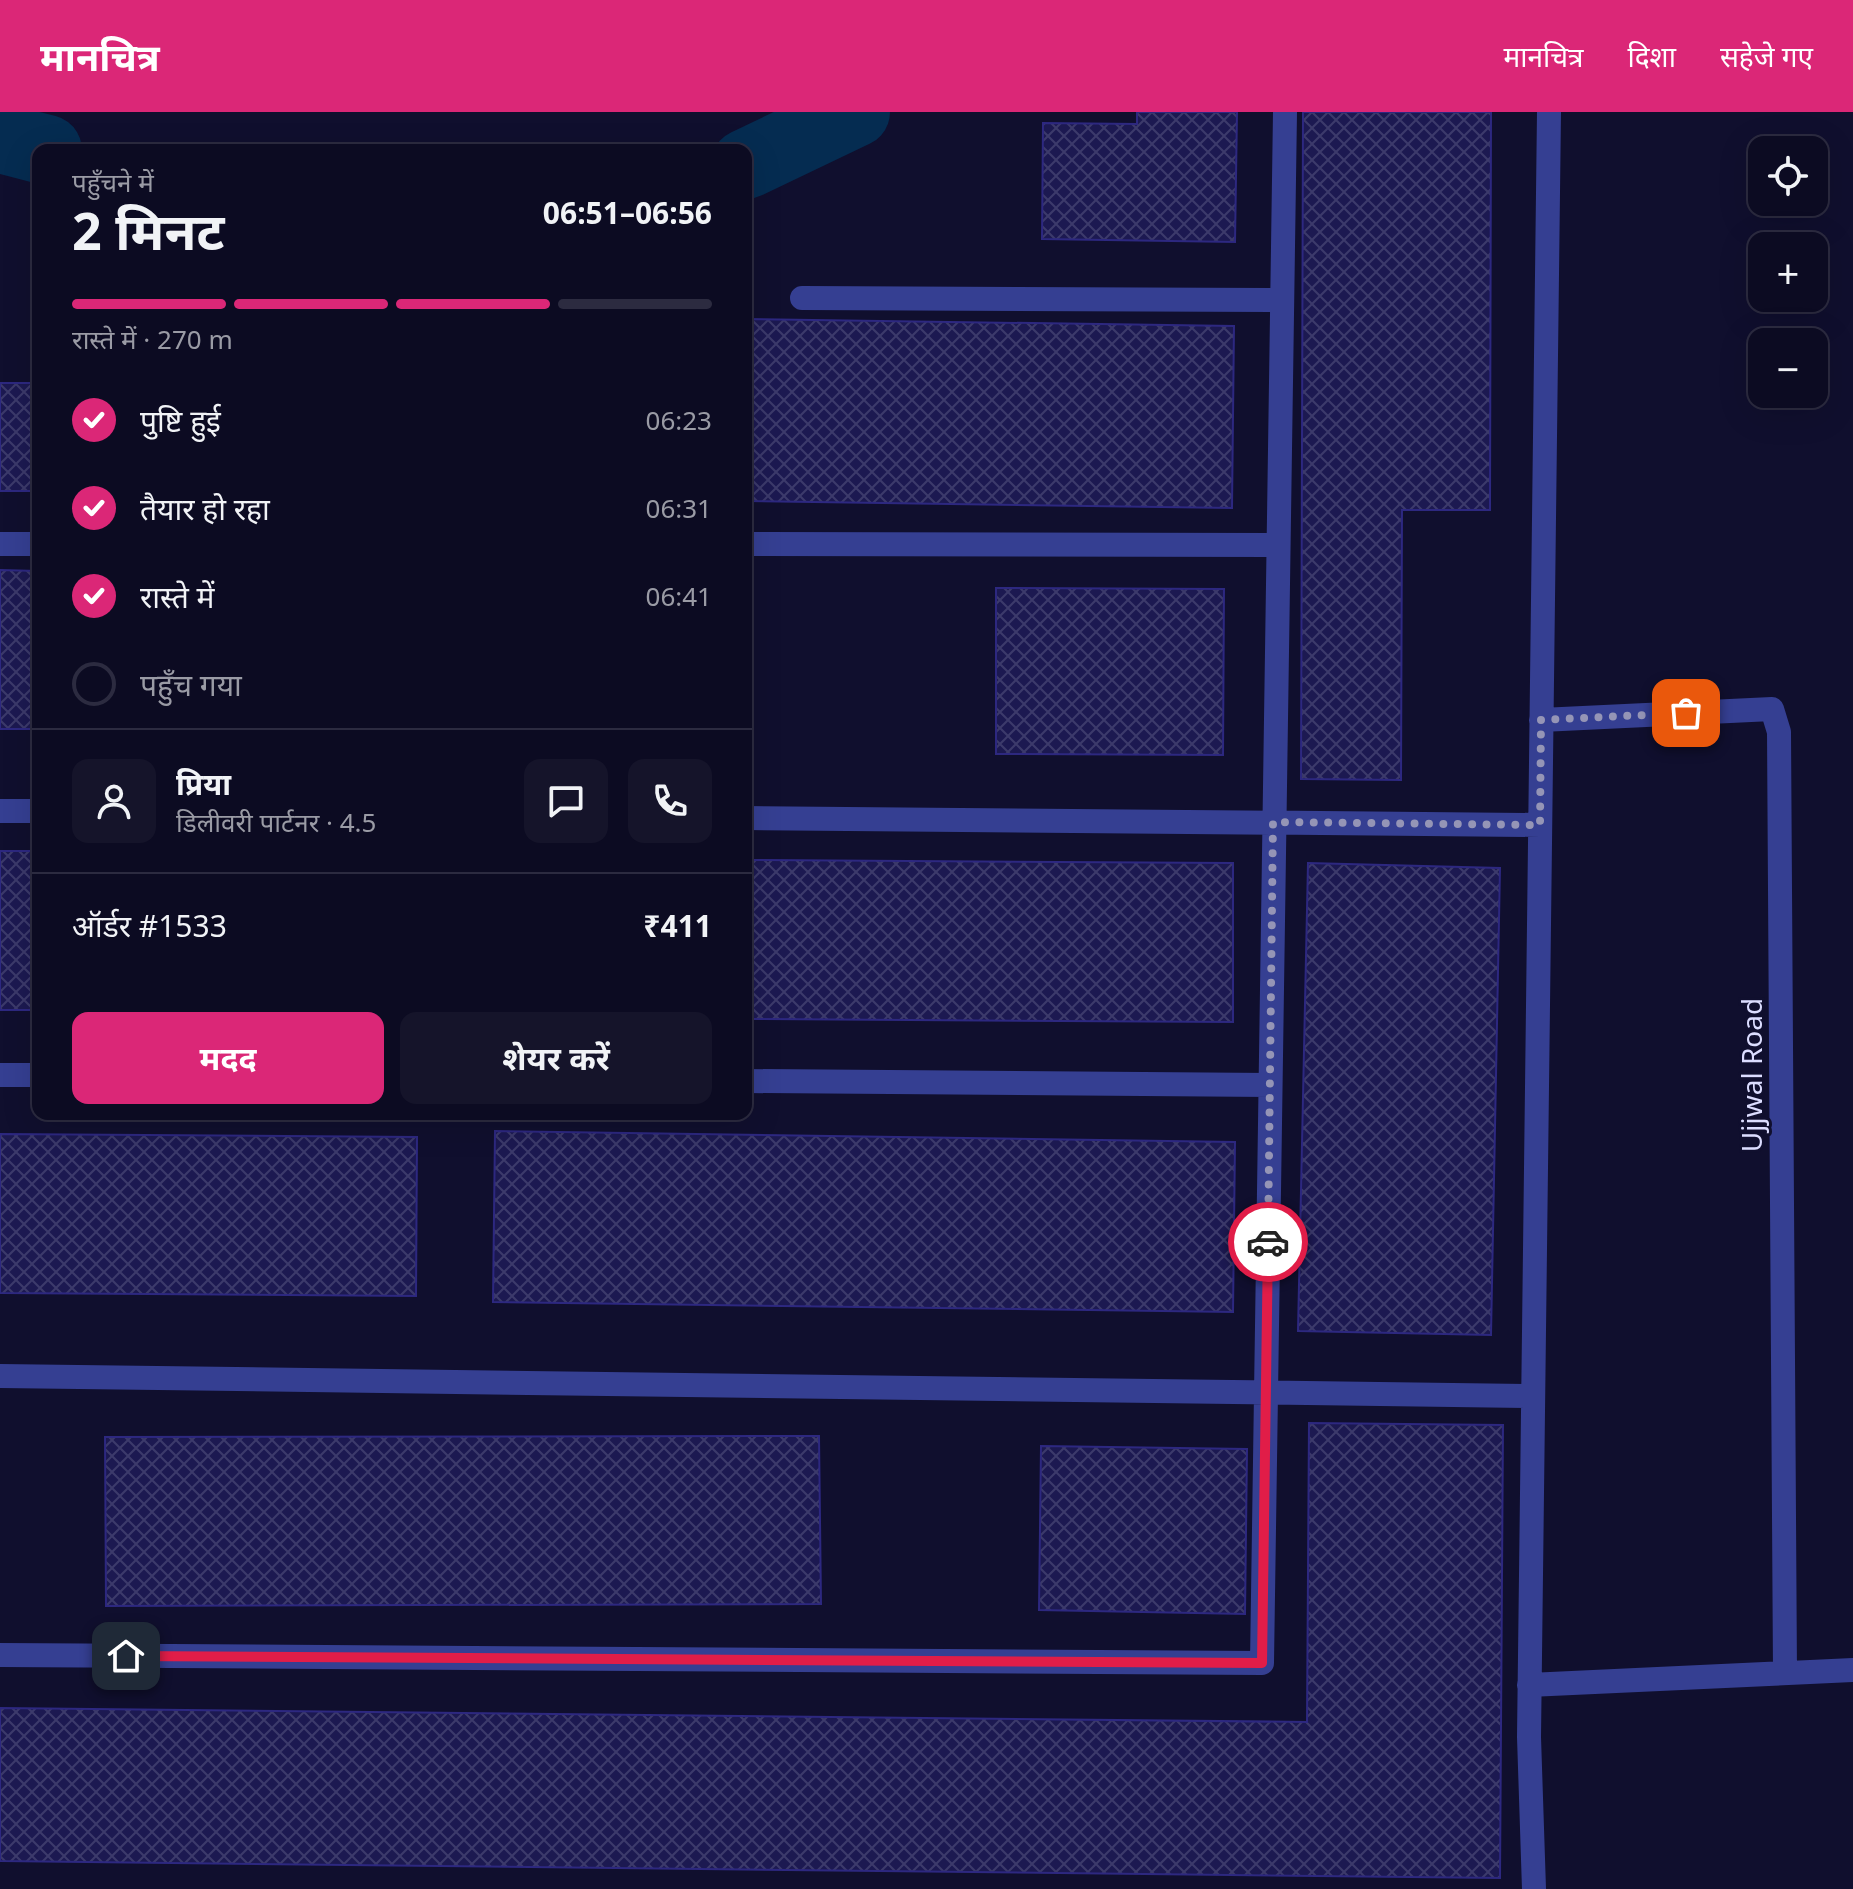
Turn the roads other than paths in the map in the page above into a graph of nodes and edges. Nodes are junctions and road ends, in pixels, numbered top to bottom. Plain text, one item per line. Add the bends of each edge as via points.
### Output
1 (1285, 112) edge
2 (1549, 112) edge
3 (802, 298) dead end
4 (1282, 300) junction
5 (0, 544) edge
6 (32, 544) edge
7 (752, 544) edge
8 (1277, 545) junction
9 (1541, 720) junction
10 (0, 811) edge
11 (32, 811) edge
12 (752, 818) edge
13 (1273, 822) junction
14 (1540, 825) junction
15 (0, 1075) edge
16 (32, 1075) edge
17 (752, 1081) edge
18 (1270, 1085) junction
19 (0, 1376) edge
20 (1266, 1393) junction
21 (1533, 1396) junction
22 (0, 1655) edge
23 (1853, 1670) edge
24 (1785, 1673) junction
25 (1529, 1685) junction
26 (1534, 1889) edge

1 - 4 street
2 - 9 street
3 - 4 street
4 - 8 street
5 - 6 street
7 - 8 street
8 - 13 street
9 - 14 street
9 - 24 street, Ujjwal Road via 1772,709 1779,732
10 - 11 street
12 - 13 street
13 - 14 street
13 - 18 street
14 - 21 street
15 - 16 street
17 - 18 street
18 - 20 street
19 - 20 street
20 - 21 street
20 - 22 street via 1262,1663
21 - 25 street
23 - 24 street
24 - 25 street
25 - 26 street

